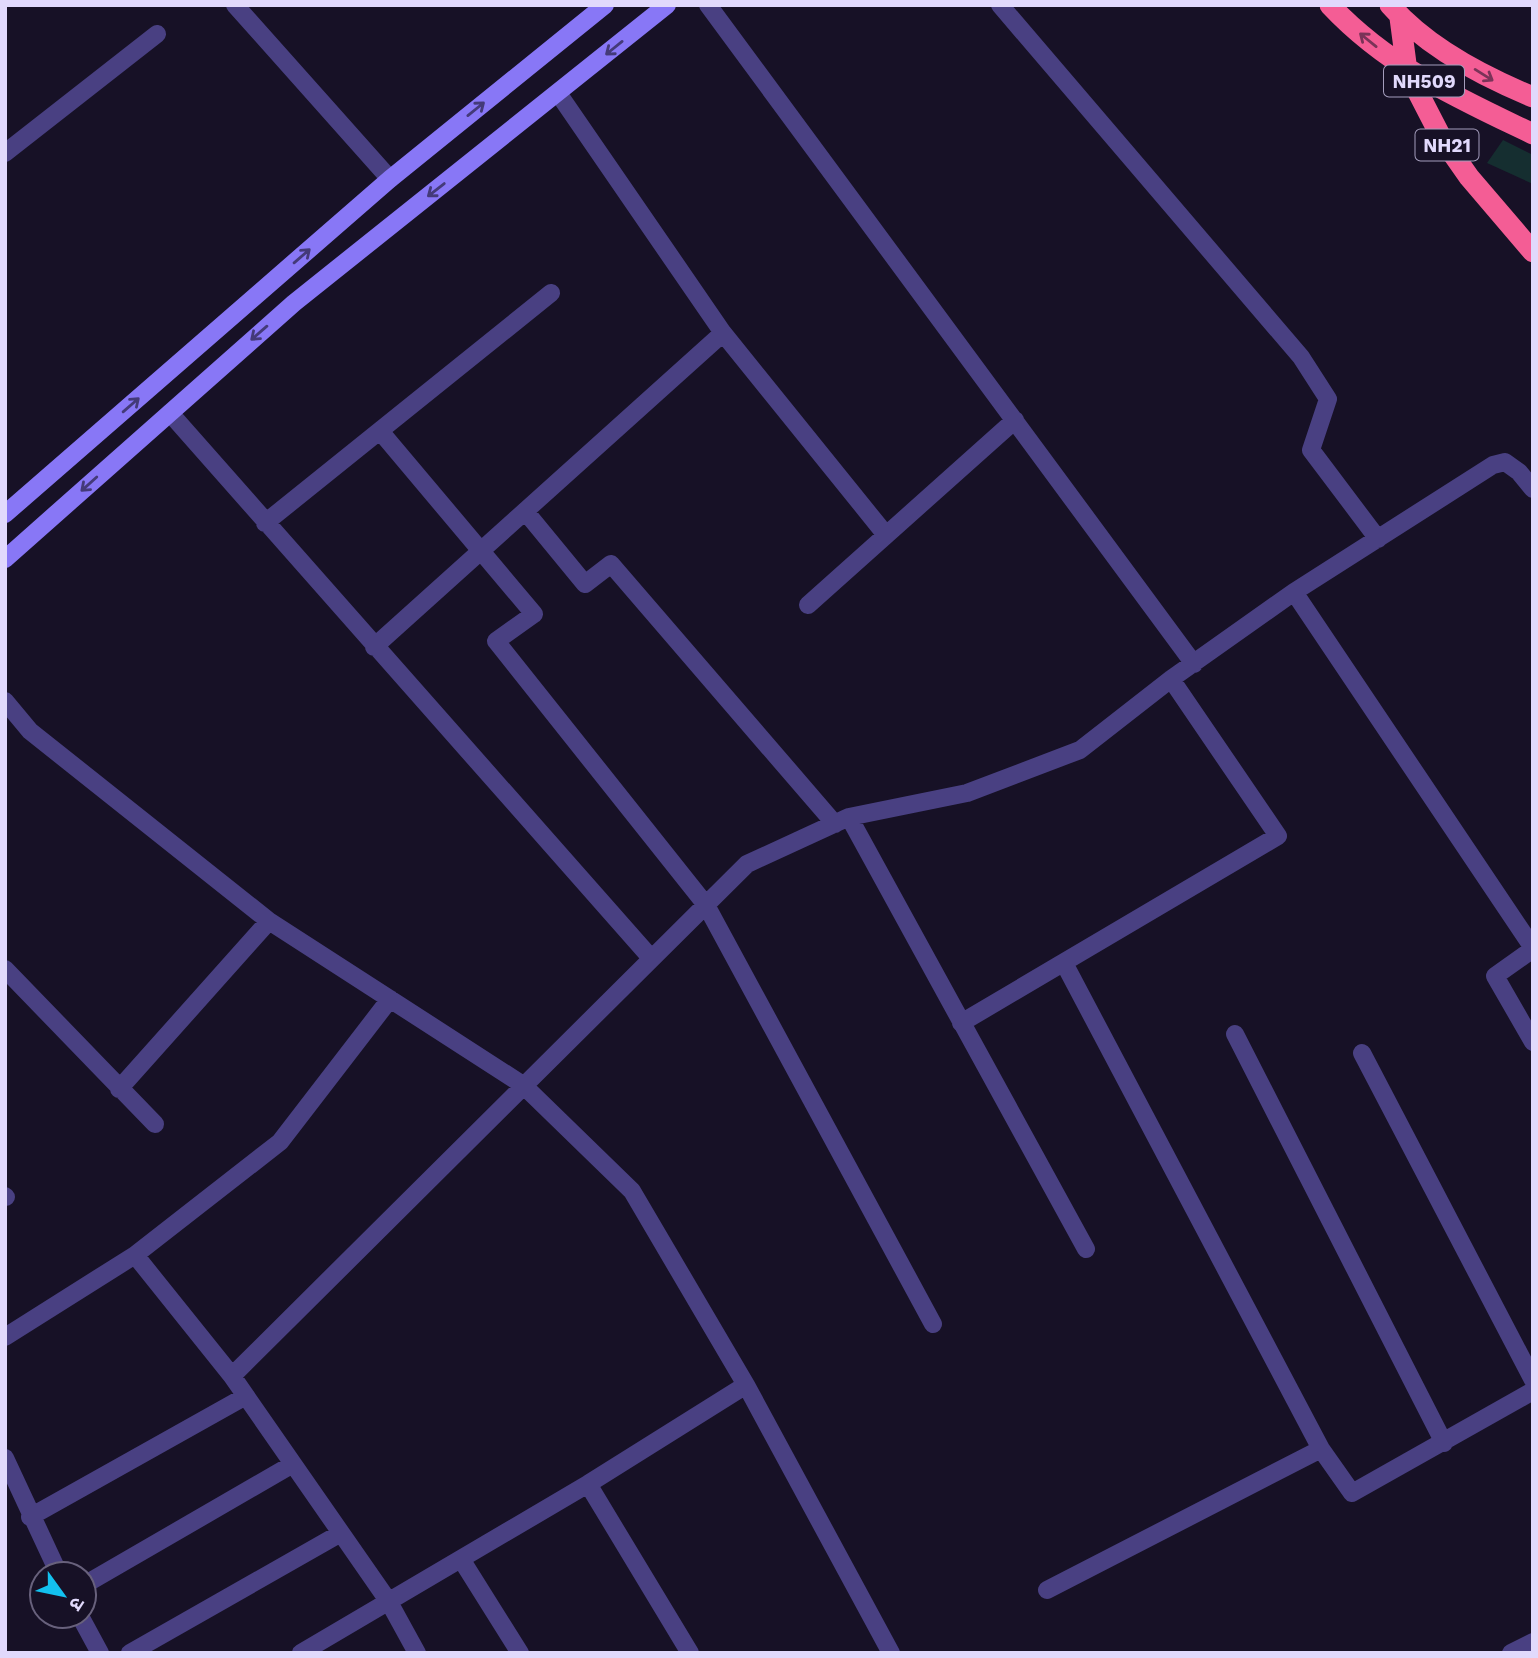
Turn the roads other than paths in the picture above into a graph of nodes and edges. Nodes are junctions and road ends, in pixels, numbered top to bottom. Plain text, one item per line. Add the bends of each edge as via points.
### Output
1 (235, 5) edge
2 (605, 5) edge
3 (667, 5) edge
4 (708, 5) edge
5 (1000, 5) edge
6 (1330, 5) edge
7 (1395, 11) edge
8 (157, 34) dead end
9 (1407, 71) junction
10 (558, 93) junction
11 (1533, 97) edge
12 (1533, 134) edge
13 (5, 153) edge
14 (390, 179) junction
15 (1533, 252) edge
16 (551, 293) dead end
17 (723, 333) junction
18 (170, 413) junction
19 (1015, 420) junction
20 (380, 431) junction
21 (1533, 489) edge
22 (525, 511) junction
23 (5, 514) edge
24 (265, 523) junction
25 (886, 535) junction
26 (1378, 539) junction
27 (481, 551) junction
28 (5, 559) edge
29 (1294, 592) junction
30 (808, 605) dead end
31 (374, 647) junction
32 (1194, 664) junction
33 (1171, 679) junction
34 (5, 701) edge
35 (842, 821) junction
36 (706, 905) junction
37 (269, 921) junction
38 (1533, 949) edge
39 (651, 958) junction
40 (1064, 963) junction
41 (5, 969) edge
42 (390, 999) junction
43 (961, 1023) junction
44 (1235, 1034) dead end
45 (1533, 1042) edge
46 (1362, 1053) dead end
47 (523, 1085) junction
48 (119, 1089) junction
49 (155, 1124) dead end
50 (1086, 1249) dead end
51 (135, 1255) junction
52 (933, 1324) dead end
53 (5, 1337) edge
54 (232, 1376) junction
55 (1533, 1380) edge
56 (746, 1385) junction
57 (1533, 1391) edge
58 (246, 1396) junction
59 (1444, 1443) junction
60 (1321, 1449) junction
61 (5, 1458) edge
62 (293, 1464) junction
63 (588, 1484) junction
64 (30, 1517) junction
65 (341, 1532) junction
66 (461, 1559) junction
67 (52, 1560) edge
68 (98, 1577) edge
69 (1047, 1590) dead end
70 (389, 1602) junction
71 (88, 1630) edge
72 (1533, 1642) edge
73 (100, 1653) edge
74 (130, 1653) edge
75 (301, 1653) edge
76 (417, 1653) edge
77 (520, 1653) edge
78 (690, 1653) edge
79 (891, 1653) edge
80 (1511, 1653) edge

1 - 14 street
14 -> 2 street
3 -> 10 street
4 - 19 street
5 - 26 street via 1301,357 1328,398 1311,450
9 -> 6 highway, NH509
7 - 9 highway, NH21
7 -> 11 highway, NH509 via 1493,80
8 - 13 street
9 - 12 highway, NH509
9 - 15 highway, NH21 via 1441,137
10 - 17 street
10 -> 18 street via 293,303
23 -> 14 street
16 - 20 street
17 - 22 street
17 - 25 street
18 - 24 street
18 -> 28 street
19 - 25 street
19 - 32 street
20 - 24 street
20 - 27 street
21 - 26 street via 1505,463 1493,465
22 - 27 street
22 - 35 street via 586,584 611,564
24 - 31 street
25 - 30 street
26 - 29 street
27 - 31 street
27 - 36 street via 534,614 496,641
29 - 32 street
29 - 38 street
31 - 39 street
32 - 33 street
33 - 35 street via 1080,750 967,793
33 - 40 street via 1278,836
34 - 37 street via 30,731
35 - 36 street via 747,864
35 - 43 street
36 - 39 street
36 - 52 street
37 - 42 street
37 - 48 street
38 - 45 street via 1494,976
39 - 47 street
40 - 43 street
40 - 60 street
41 - 48 street
42 - 47 street
42 - 51 street via 280,1142
43 - 50 street
44 - 59 street
46 - 55 street
47 - 54 street
47 - 56 street via 632,1191
48 - 49 street
51 - 53 street
51 - 54 street
54 - 58 street
56 - 63 street
56 - 79 street
57 - 59 street
58 - 62 street
58 - 64 street
59 - 60 street via 1352,1493
60 - 69 street
61 - 64 street
62 - 65 street
62 - 68 street
63 - 66 street
63 - 78 street
64 - 67 street
65 - 70 street
65 - 74 street
66 - 70 street
66 - 77 street
70 - 75 street
70 - 76 street
71 - 73 street
72 - 80 street

